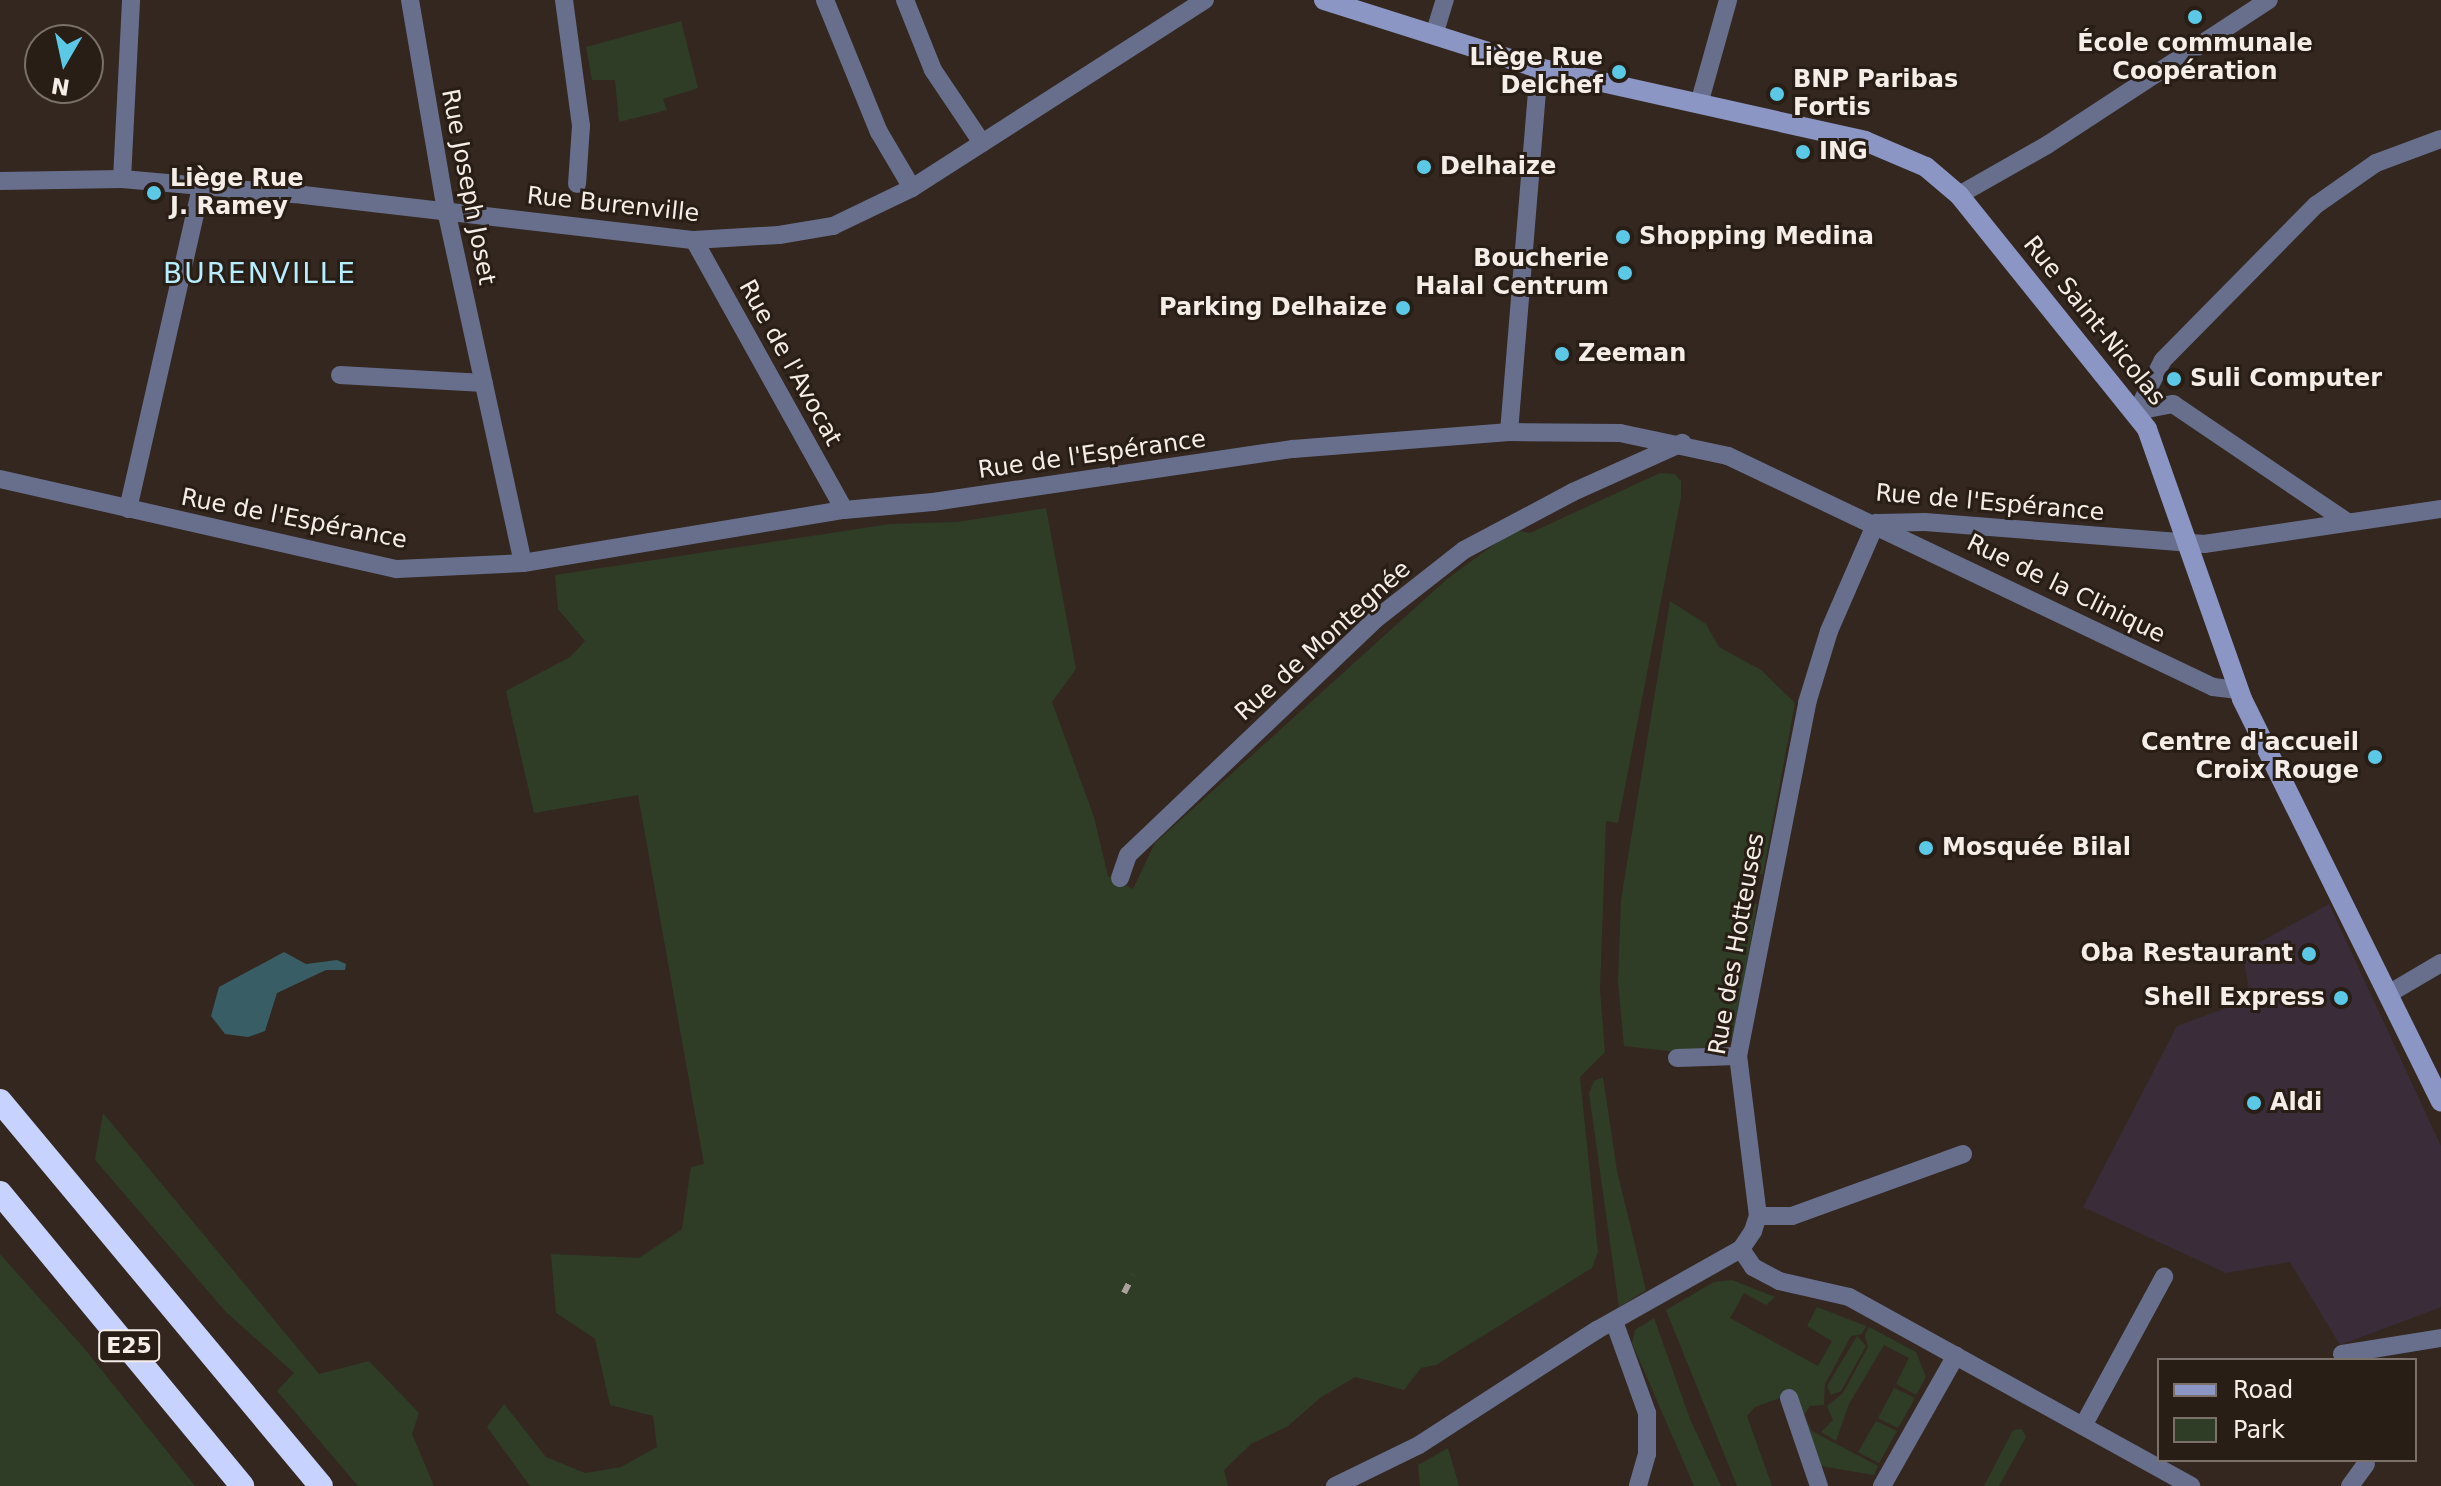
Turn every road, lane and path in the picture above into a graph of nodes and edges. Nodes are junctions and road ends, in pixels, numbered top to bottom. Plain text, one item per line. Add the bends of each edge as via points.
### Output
1 (131, 0) edge
2 (410, 0) edge
3 (564, 0) edge
4 (825, 0) edge
5 (905, 0) edge
6 (1205, 0) edge
7 (1324, 0) edge
8 (1445, 0) edge
9 (1728, 0) edge
10 (2269, 0) edge
11 (1434, 35) junction
12 (1539, 68) junction
13 (1706, 106) junction
14 (2441, 139) edge
15 (982, 143) junction
16 (122, 179) junction
17 (0, 181) edge
18 (577, 184) dead end
19 (201, 187) junction
20 (912, 188) junction
21 (1959, 195) junction
22 (446, 210) junction
23 (694, 240) junction
24 (340, 375) dead end
25 (484, 383) junction
26 (2137, 411) junction
27 (1509, 432) junction
28 (1682, 443) junction
29 (0, 479) edge
30 (128, 509) junction
31 (2441, 509) edge
32 (844, 510) junction
33 (2346, 521) junction
34 (1876, 523) junction
35 (2187, 544) junction
36 (523, 563) junction
37 (2238, 690) junction
38 (1120, 878) dead end
39 (2441, 963) edge
40 (2390, 993) junction
41 (1738, 1056) junction
42 (1677, 1058) dead end
43 (0, 1101) edge
44 (2441, 1101) edge
45 (1963, 1154) dead end
46 (4, 1201) edge
47 (1758, 1216) junction
48 (1741, 1249) junction
49 (2164, 1277) dead end
50 (1615, 1324) junction
51 (2441, 1338) edge
52 (2342, 1354) dead end
53 (1956, 1355) junction
54 (1789, 1398) dead end
55 (2083, 1426) junction
56 (2366, 1464) dead end
57 (242, 1486) edge
58 (321, 1486) edge
59 (1335, 1486) edge
60 (1638, 1486) edge
61 (1819, 1486) edge
62 (1882, 1486) edge
63 (2191, 1486) edge
64 (2350, 1486) edge

1 - 16 street
2 - 22 street, Rue Joseph Joset
3 - 18 street via 581,126
4 - 20 street via 879,132
5 - 15 street via 933,70
6 - 15 street, Rue Burenville
7 - 11 street, Rue Saint-Nicolas
8 - 11 street
9 - 13 street
10 - 21 street via 2047,145
11 - 12 street, Rue Saint-Nicolas
12 - 13 street, Rue Saint-Nicolas
12 - 27 street
13 - 21 street, Rue Saint-Nicolas via 1900,154 1926,167
14 - 26 street via 2376,163 2316,205 2163,360
15 - 20 street, Rue Burenville
16 - 17 street, Rue Burenville
16 - 19 street, Rue Burenville
19 - 22 street, Rue Burenville
19 - 30 street
20 - 23 street, Rue Burenville via 833,226
21 - 26 street, Rue Saint-Nicolas via 2118,395
22 - 23 street, Rue Burenville
22 - 25 street, Rue Joseph Joset
23 - 32 street, Rue de l'Avocat
24 - 25 street
25 - 36 street, Rue Joseph Joset
26 - 33 street via 2173,404
26 - 35 street, Rue Saint-Nicolas
27 - 28 street, Rue de l'Espérance via 1620,433
27 - 32 street, Rue de l'Espérance via 1293,449 933,502
28 - 34 street, Rue de l'Espérance via 1728,456
28 - 38 street, Rue de Montegnée via 1573,492 1464,550 1343,649 1128,855
29 - 30 street, Rue de l'Espérance
30 - 36 street, Rue de l'Espérance via 397,569
31 - 33 street, Rue de l'Espérance
32 - 36 street, Rue de l'Espérance
33 - 35 street, Rue de l'Espérance
34 - 35 street, Rue de l'Espérance via 1925,522
34 - 37 street, Rue de la Clinique via 2213,687
34 - 41 street, Rue des Hotteuses via 1829,631 1807,703
35 - 37 street, Rue Saint-Nicolas
37 - 40 street, Rue Saint-Nicolas
39 - 40 street
40 - 44 street, Rue Saint-Nicolas
41 - 42 street
41 - 47 street, Rue des Hotteuses
43 - 58 highway, E25
45 - 47 street via 1792,1216
46 - 57 highway, E25
47 - 48 street
48 - 50 street
48 - 53 street via 1753,1267 1779,1281 1849,1297
49 - 55 street
50 - 59 street via 1419,1445
50 - 60 street via 1647,1413 1647,1454
51 - 52 street
53 - 55 street
53 - 62 street
54 - 61 street
55 - 63 street
56 - 64 street

